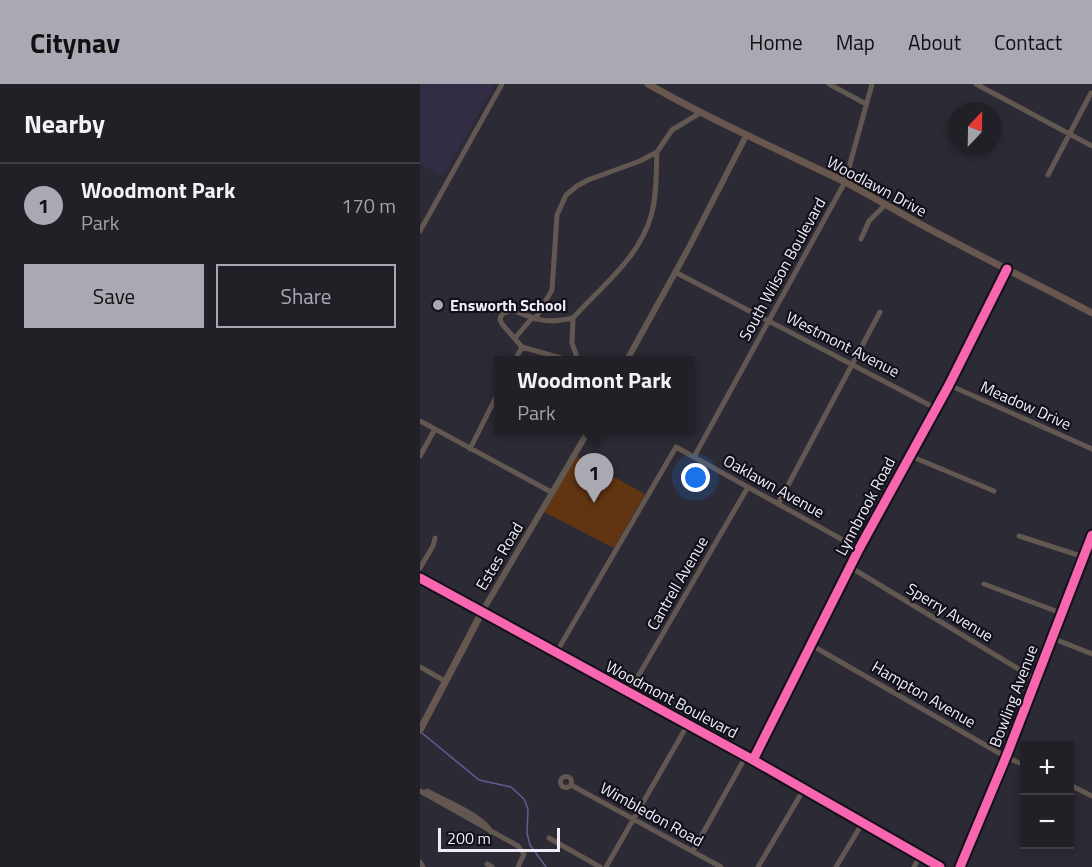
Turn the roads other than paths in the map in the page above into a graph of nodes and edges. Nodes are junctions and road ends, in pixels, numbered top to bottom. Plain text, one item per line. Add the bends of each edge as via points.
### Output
1 (502, 84) edge
2 (648, 84) edge
3 (829, 84) edge
4 (872, 84) edge
5 (976, 84) edge
6 (1091, 93) edge
7 (867, 104) junction
8 (700, 113) junction
9 (1070, 133) junction
10 (746, 136) junction
11 (1092, 146) edge
12 (657, 152) junction
13 (1048, 175) dead end
14 (845, 182) junction
15 (885, 205) junction
16 (420, 231) edge
17 (861, 238) dead end
18 (1007, 269) junction
19 (675, 272) junction
20 (880, 312) dead end
21 (1092, 313) edge
22 (573, 318) junction
23 (534, 319) junction
24 (769, 321) junction
25 (516, 338) junction
26 (522, 347) junction
27 (517, 356) edge
28 (554, 356) edge
29 (577, 356) edge
30 (629, 356) edge
31 (852, 364) junction
32 (949, 385) junction
33 (494, 401) edge
34 (935, 408) junction
35 (420, 421) edge
36 (435, 429) junction
37 (586, 434) edge
38 (470, 449) junction
39 (1092, 449) edge
40 (908, 455) junction
41 (420, 456) edge
42 (694, 457) junction
43 (748, 487) junction
44 (994, 490) dead end
45 (553, 493) junction
46 (778, 504) junction
47 (1092, 535) edge
48 (1019, 536) dead end
49 (435, 538) dead end
50 (859, 549) junction
51 (1084, 556) junction
52 (850, 567) junction
53 (420, 568) edge
54 (420, 578) edge
55 (984, 584) dead end
56 (482, 612) junction
57 (1061, 613) junction
58 (1052, 638) junction
59 (810, 645) junction
60 (556, 653) junction
61 (1092, 654) edge
62 (420, 667) edge
63 (1035, 679) junction
64 (445, 681) junction
65 (629, 692) junction
66 (688, 724) junction
67 (420, 730) edge
68 (1006, 757) junction
69 (750, 758) junction
70 (1020, 763) edge
71 (571, 784) dead end
72 (1074, 787) edge
73 (420, 789) edge
74 (804, 789) junction
75 (1092, 795) edge
76 (634, 820) junction
77 (863, 822) junction
78 (549, 838) dead end
79 (693, 851) junction
80 (920, 856) junction
81 (420, 862) edge
82 (423, 867) edge
83 (518, 867) edge
84 (600, 867) edge
85 (606, 867) edge
86 (721, 867) edge
87 (758, 867) edge
88 (836, 867) edge
89 (914, 867) edge
90 (940, 867) edge
91 (960, 867) edge

1 - 16 street
2 - 8 main road, Woodlawn Drive
3 - 7 street
4 - 7 street, South Wilson Boulevard
5 - 9 street
6 - 9 street
7 - 14 street, South Wilson Boulevard
8 - 10 main road, Woodlawn Drive
8 - 12 street via 672,130
9 - 11 street
9 - 13 street
10 - 14 main road, Woodlawn Drive
10 - 19 street
12 - 22 street via 652,214 647,229 623,267
12 - 23 street via 588,180 566,195 557,214 552,290
14 - 15 main road, Woodlawn Drive
14 - 24 street, South Wilson Boulevard
15 - 17 street via 869,221
15 - 18 main road, Woodlawn Drive
18 - 21 main road, Woodlawn Drive
18 - 32 street, Lynnbrook Road
19 - 24 street, Westmont Avenue
19 - 30 street
20 - 31 street
22 - 23 street via 552,322
22 - 29 street via 572,343
23 - 25 street
23 - 25 street via 512,310 502,314 502,324
24 - 31 street, Westmont Avenue
24 - 42 street, South Wilson Boulevard
25 - 26 street
26 - 27 street
26 - 28 street
31 - 34 street, Westmont Avenue
31 - 46 street
32 - 34 street, Lynnbrook Road
32 - 39 street, Meadow Drive
33 - 38 street
34 - 40 street, Lynnbrook Road
35 - 36 street
36 - 38 street
36 - 41 street
37 - 45 street, Estes Road
38 - 45 street
40 - 44 street
40 - 50 street, Lynnbrook Road
42 - 43 street, Oaklawn Avenue
42 - 60 street, Oaklawn Avenue via 676,447
43 - 46 street, Oaklawn Avenue
43 - 65 street, Cantrell Avenue
45 - 56 street, Estes Road
46 - 50 street, Oaklawn Avenue
47 - 51 street, Bowling Avenue
48 - 51 street
49 - 53 street
50 - 52 street, Lynnbrook Road
51 - 57 street, Bowling Avenue
52 - 59 street, Lynnbrook Road
52 - 63 street, Sperry Avenue
54 - 56 main road, Woodmont Boulevard
55 - 57 street
56 - 60 main road, Woodmont Boulevard
56 - 64 main road, Estes Road
57 - 58 street, Bowling Avenue
58 - 61 street
58 - 63 street, Bowling Avenue
59 - 68 street, Hampton Avenue
59 - 69 street, Lynnbrook Road
60 - 65 main road, Woodmont Boulevard
62 - 64 street
63 - 68 street, Bowling Avenue
64 - 67 main road, Estes Road
65 - 66 main road, Woodmont Boulevard
66 - 69 main road, Woodmont Boulevard
66 - 76 street
68 - 70 street, Hampton Avenue
68 - 91 street, Bowling Avenue
69 - 74 main road, Woodmont Boulevard
69 - 79 street, Lynnbrook Road
71 - 76 street, Wimbledon Road
72 - 75 street
73 - 83 street via 489,826 491,832 523,850
74 - 77 main road, Woodmont Boulevard
74 - 87 street
76 - 79 street, Wimbledon Road
76 - 85 street
77 - 80 main road, Woodmont Boulevard
77 - 88 street
78 - 84 street
79 - 86 street, Wimbledon Road
80 - 89 street
80 - 90 main road, Woodmont Boulevard
81 - 82 street

